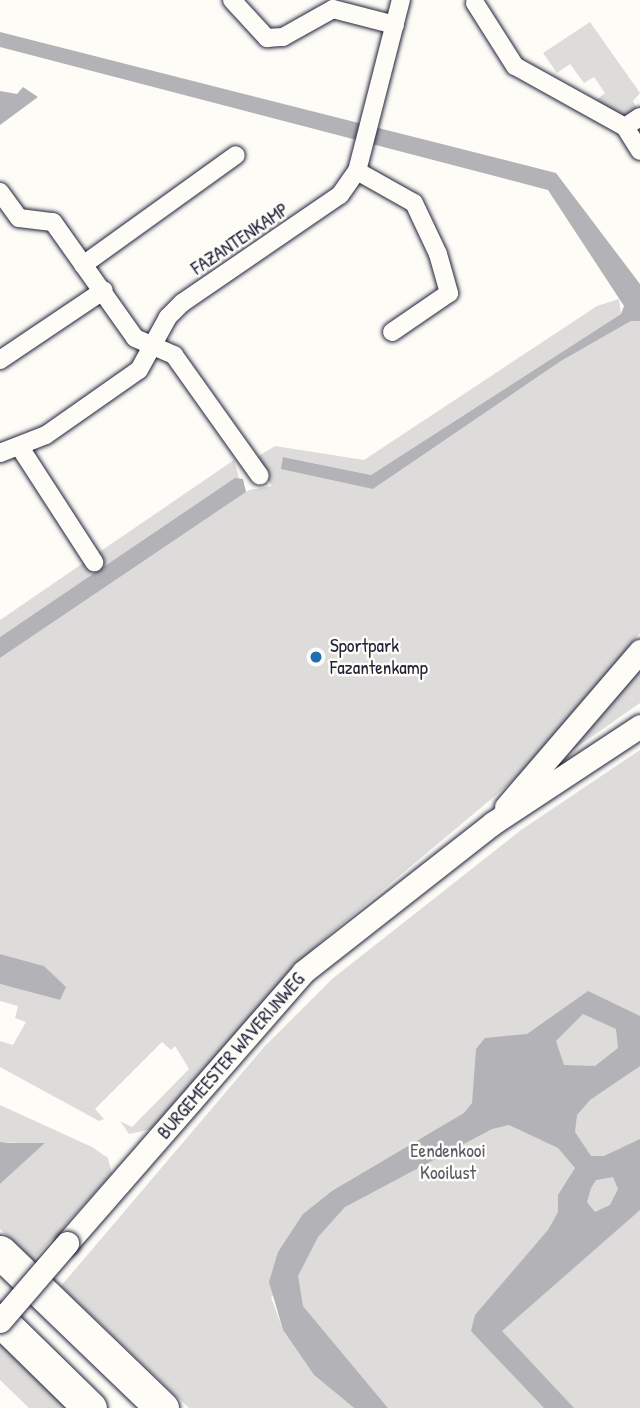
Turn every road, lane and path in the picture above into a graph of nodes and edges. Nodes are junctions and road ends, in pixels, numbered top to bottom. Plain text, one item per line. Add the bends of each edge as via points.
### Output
1 (232, 0) edge
2 (401, 0) edge
3 (474, 1) edge
4 (395, 25) junction
5 (640, 117) edge
6 (625, 127) junction
7 (640, 151) edge
8 (236, 155) dead end
9 (357, 171) junction
10 (0, 191) edge
11 (83, 265) junction
12 (104, 290) junction
13 (392, 331) dead end
14 (152, 345) junction
15 (1, 360) edge
16 (21, 449) junction
17 (0, 453) edge
18 (260, 476) dead end
19 (94, 562) dead end
20 (640, 651) edge
21 (640, 726) edge
22 (493, 823) junction
23 (0, 1252) edge
24 (0, 1321) edge
25 (90, 1408) edge
26 (162, 1408) edge

1 - 4 street via 267,38 283,37 333,9
2 - 4 street, FAZANTENKAMP
3 - 6 street via 515,66
4 - 9 street, FAZANTENKAMP
5 - 6 street
6 - 7 street
8 - 11 street
9 - 13 street via 414,203 438,254 449,293
9 - 14 street, FAZANTENKAMP via 329,204 182,303
10 - 11 street via 19,218 53,222
11 - 12 street
12 - 14 street via 135,338
12 - 15 street
14 - 16 street, FAZANTENKAMP via 139,370
14 - 18 street via 174,355
16 - 17 street, FAZANTENKAMP
16 - 19 street
20 - 22 street, BURGEMEESTER WAVERIJNWEG
21 - 22 street, BURGEMEESTER WAVERIJNWEG
22 - 24 street, BURGEMEESTER WAVERIJNWEG, bridge via 303,972
23 - 26 highway
24 - 25 highway

